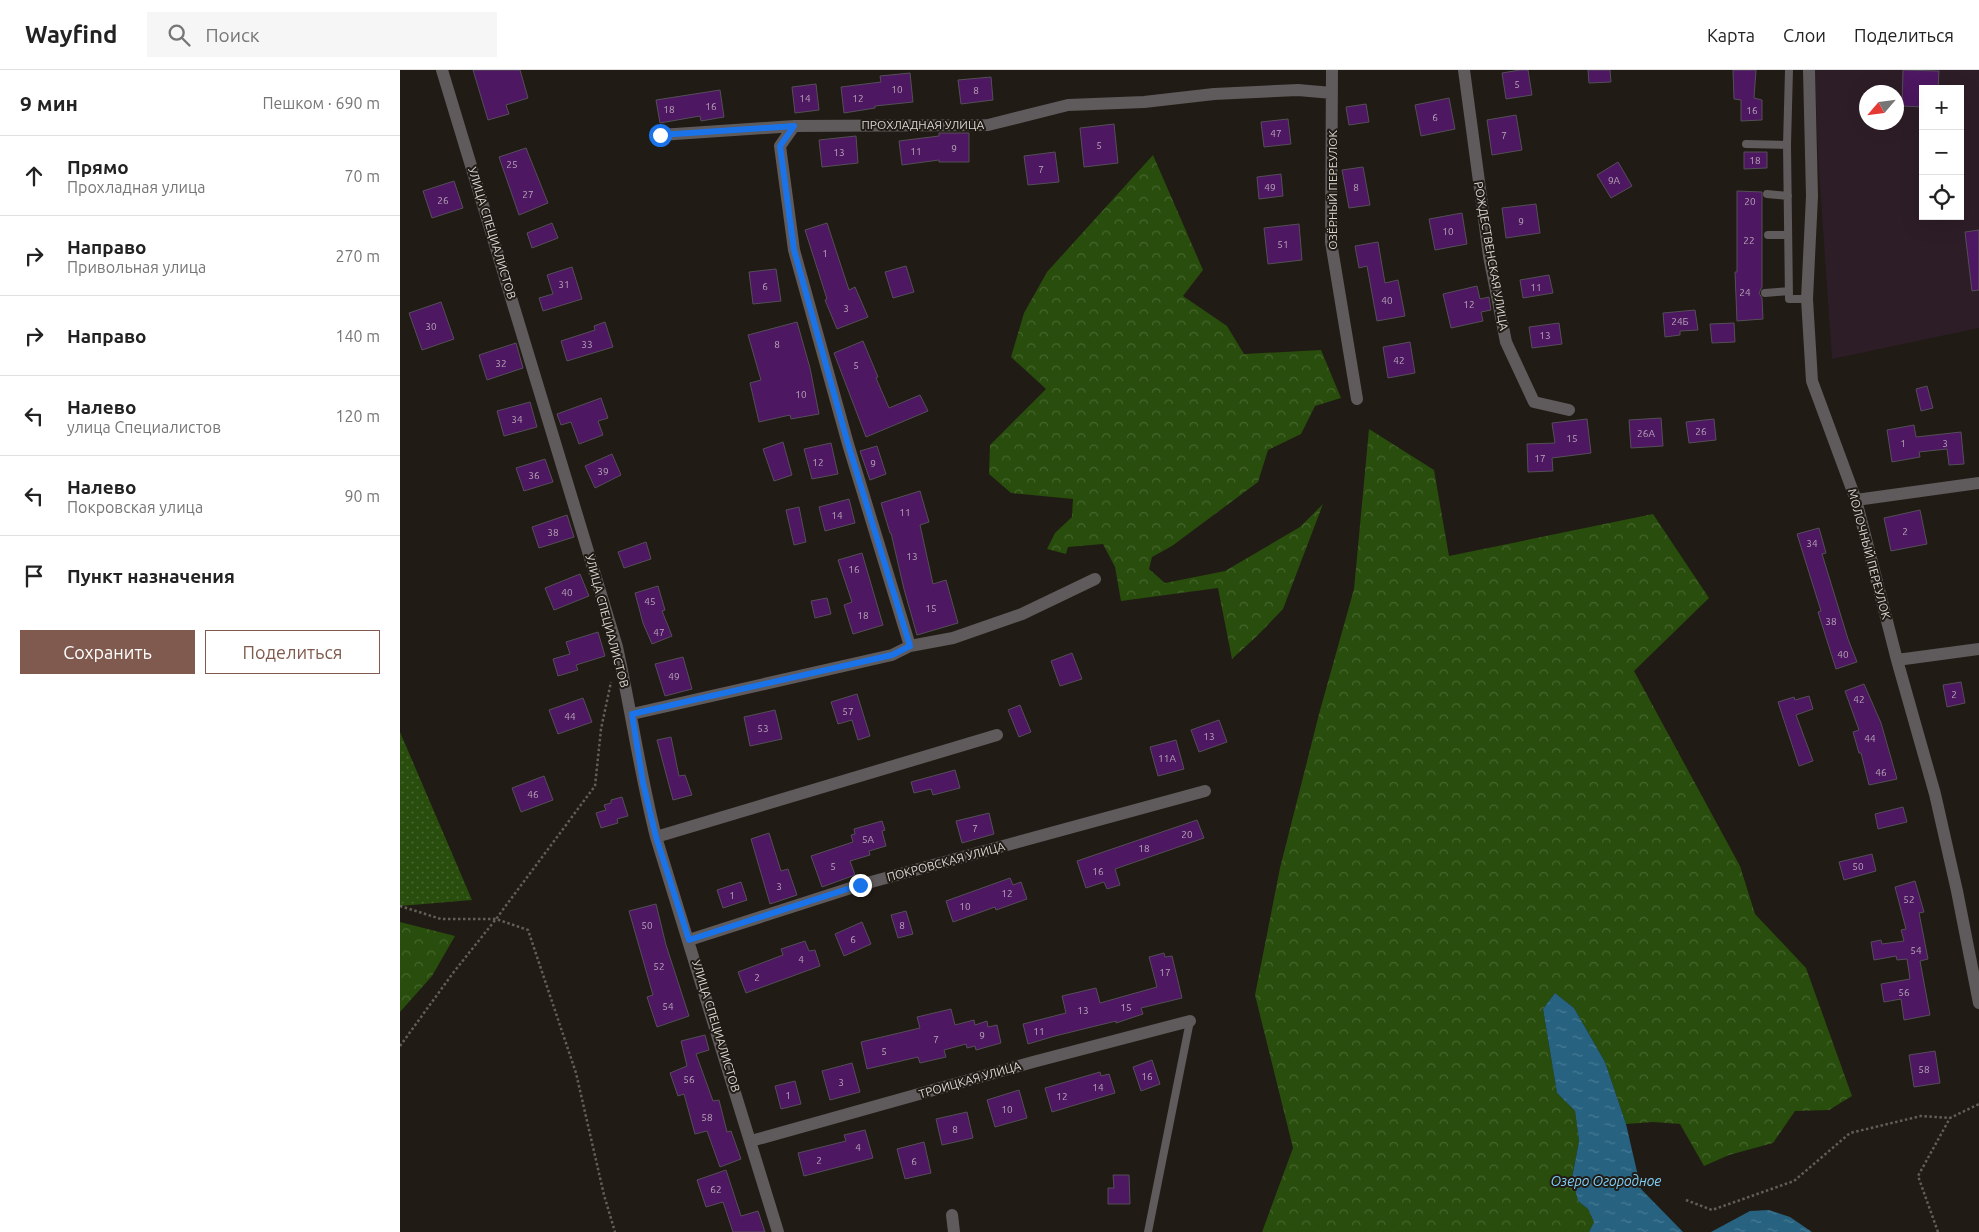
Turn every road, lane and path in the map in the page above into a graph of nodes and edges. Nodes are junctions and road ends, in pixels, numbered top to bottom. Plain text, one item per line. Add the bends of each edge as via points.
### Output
1 (442, 70) edge
2 (1332, 70) edge
3 (1464, 70) edge
4 (1789, 70) edge
5 (1809, 70) edge
6 (1332, 92) junction
7 (794, 126) junction
8 (660, 135) dead end
9 (1746, 144) dead end
10 (1787, 144) junction
11 (1767, 194) dead end
12 (1788, 196) junction
13 (1768, 235) dead end
14 (1788, 236) junction
15 (1789, 291) junction
16 (1765, 293) dead end
17 (1807, 299) junction
18 (1357, 399) dead end
19 (1569, 410) dead end
20 (1979, 482) edge
21 (1856, 500) junction
22 (1095, 580) dead end
23 (910, 646) junction
24 (1979, 649) edge
25 (1897, 660) junction
26 (612, 674) dead end
27 (632, 714) junction
28 (997, 735) dead end
29 (1205, 791) dead end
30 (656, 837) junction
31 (400, 906) edge
32 (496, 919) junction
33 (689, 940) junction
34 (1979, 1003) edge
35 (1190, 1021) joint
36 (400, 1046) edge
37 (1979, 1104) edge
38 (1950, 1118) junction
39 (751, 1141) junction
40 (1686, 1200) dead end
41 (952, 1215) dead end
42 (615, 1232) edge
43 (778, 1232) edge
44 (954, 1232) edge
45 (1148, 1232) edge
46 (1938, 1232) edge

1 - 27 street, УЛИЦА СПЕЦИАЛИСТОВ via 617,647
2 - 6 street, ОЗЁРНЫЙ ПЕРЕУЛОК
3 - 19 street, РОЖДЕСТВЕНСКАЯ УЛИЦА via 1489,256 1506,342 1534,402
4 - 10 lane
5 - 17 street, МОЛОЧНЫЙ ПЕРЕУЛОК via 1812,196
6 - 7 street, ПРОХЛАДНАЯ УЛИЦА via 1214,94 1144,102 1068,105 988,125
6 - 18 street, ОЗЁРНЫЙ ПЕРЕУЛОК via 1331,242
7 - 8 street, ПРОХЛАДНАЯ УЛИЦА
7 - 23 street via 780,146 794,250 848,444
9 - 10 lane
10 - 12 lane
11 - 12 lane
12 - 14 lane
13 - 14 lane
14 - 15 lane
15 - 16 lane
15 - 17 lane via 1789,299
17 - 21 street, МОЛОЧНЫЙ ПЕРЕУЛОК via 1812,381
20 - 21 street
21 - 25 street, МОЛОЧНЫЙ ПЕРЕУЛОК
22 - 23 street via 1022,614 953,638
23 - 27 street via 892,655
24 - 25 street
25 - 34 street, МОЛОЧНЫЙ ПЕРЕУЛОК via 1935,794
26 - 32 path via 601,729 595,786
27 - 30 street, УЛИЦА СПЕЦИАЛИСТОВ
28 - 30 street
29 - 33 street, ПОКРОВСКАЯ УЛИЦА via 860,885
30 - 33 street, УЛИЦА СПЕЦИАЛИСТОВ
31 - 32 path via 441,919
32 - 36 path
32 - 42 path via 528,930 576,1074
33 - 39 street, УЛИЦА СПЕЦИАЛИСТОВ
35 - 39 street, ТРОИЦКАЯ УЛИЦА
35 - 45 lane
37 - 38 path
38 - 40 path via 1921,1116 1850,1134 1794,1181 1712,1210
38 - 46 path via 1918,1176
39 - 43 street, УЛИЦА СПЕЦИАЛИСТОВ
41 - 44 street

